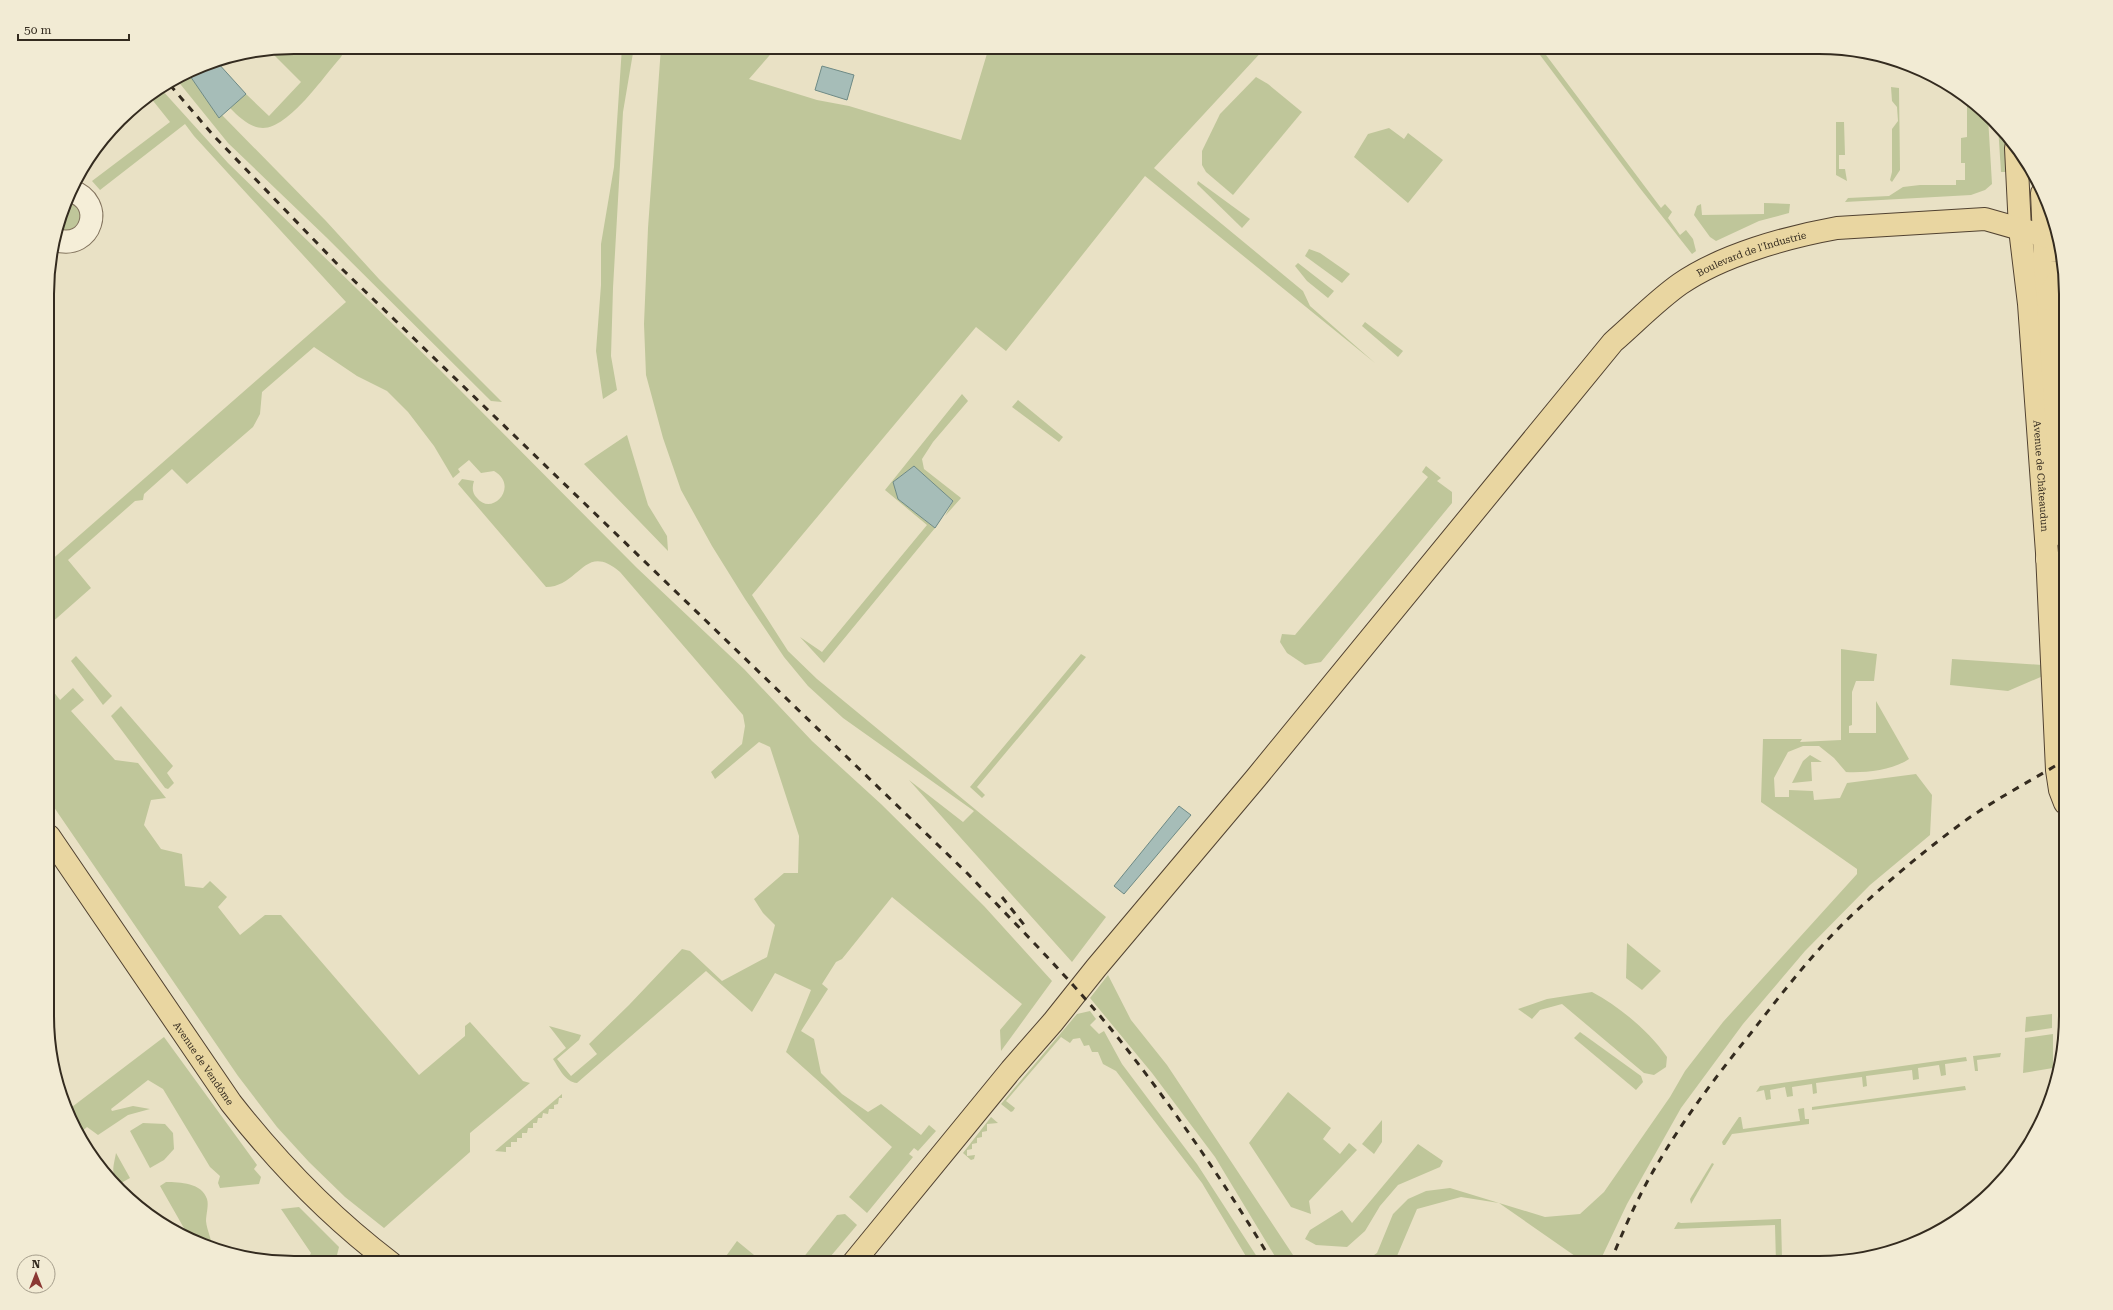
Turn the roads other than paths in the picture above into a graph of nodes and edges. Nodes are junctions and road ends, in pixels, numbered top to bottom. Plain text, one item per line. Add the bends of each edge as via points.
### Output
1 (2017, 159) edge
2 (77, 193) edge
3 (2048, 223) edge
4 (2020, 229) junction
5 (2051, 238) edge
6 (60, 241) edge
7 (2058, 280) edge
8 (2047, 300) junction
9 (2059, 450) edge
10 (2047, 559) junction
11 (2059, 578) edge
12 (2059, 610) edge
13 (2051, 629) junction
14 (2059, 783) edge
15 (54, 843) edge
16 (383, 1256) edge
17 (859, 1256) edge

1 - 4 main road, Avenue de Châteaudun
2 - 6 street via 86,200 92,216 90,225 86,233 79,238 71,242
3 - 5 main road, Avenue de Châteaudun
4 - 5 main road, Boulevard de l'Industrie
4 - 10 main road, Avenue de Châteaudun via 2029,304
4 - 17 main road, Boulevard de l'Industrie via 1985,219 1836,228 1814,232 1744,252 1682,283 1613,342
5 - 8 main road, Avenue de Châteaudun
7 - 8 main road
8 - 9 main road, Avenue de Châteaudun
10 - 11 street
10 - 13 main road, Avenue de Châteaudun
12 - 13 street
13 - 14 main road, Avenue de Châteaudun
15 - 16 main road, Avenue de Vendôme via 231,1103 259,1140 297,1181

